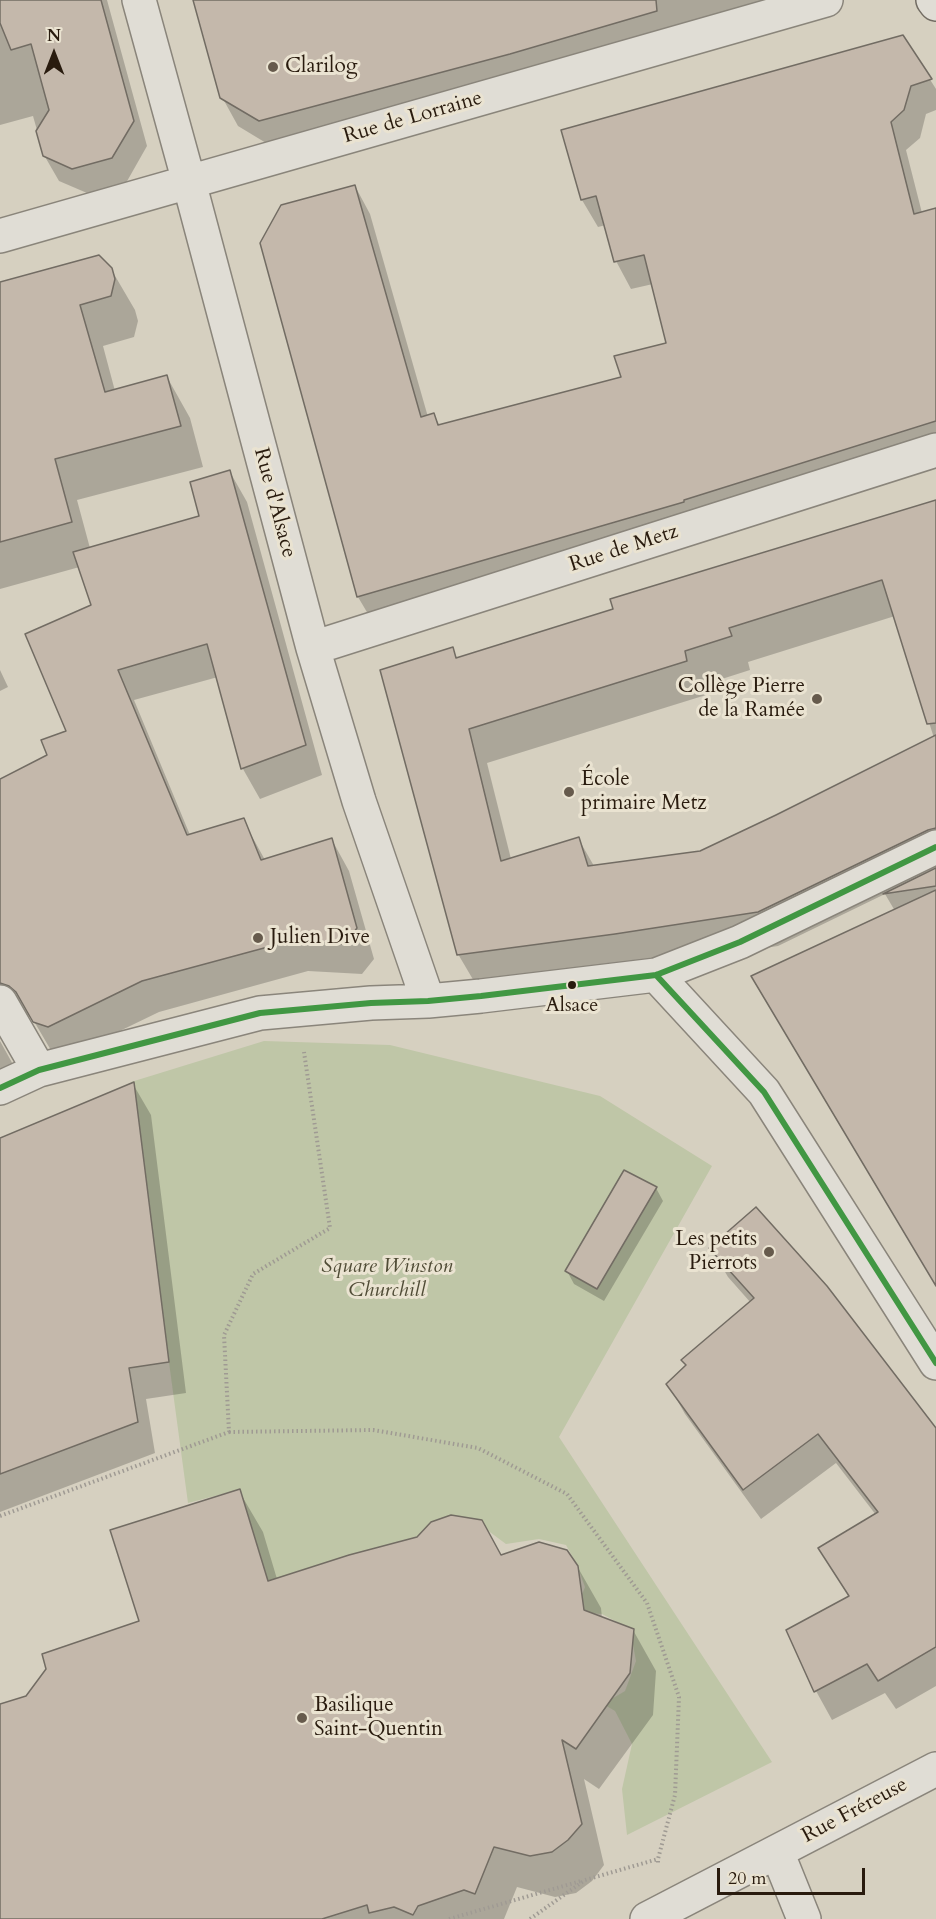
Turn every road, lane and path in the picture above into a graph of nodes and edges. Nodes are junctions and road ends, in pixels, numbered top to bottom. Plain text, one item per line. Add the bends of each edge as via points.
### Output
1 (139, 0) edge
2 (826, 0) edge
3 (933, 0) edge
4 (936, 4) edge
5 (189, 182) junction
6 (0, 236) edge
7 (936, 450) edge
8 (313, 648) junction
9 (936, 848) edge
10 (656, 975) junction
11 (428, 1001) junction
12 (0, 1002) edge
13 (302, 1042) dead end
14 (39, 1070) junction
15 (0, 1088) edge
16 (936, 1363) edge
17 (229, 1432) junction
18 (0, 1516) edge
19 (936, 1769) edge
20 (777, 1852) junction
21 (658, 1859) junction
22 (585, 1880) junction
23 (653, 1916) edge
24 (449, 1919) edge
25 (530, 1919) edge
26 (804, 1919) edge

1 - 5 street, Rue d'Alsace
2 - 5 street, Rue de Lorraine
3 - 4 street
5 - 6 street, Rue de Lorraine
5 - 8 street, Rue d'Alsace
7 - 8 street, Rue de Metz
8 - 11 street, Rue d'Alsace via 359,801
9 - 10 street via 740,942
10 - 11 street
10 - 16 street via 764,1092
11 - 14 street via 260,1013
12 - 14 street
13 - 17 path via 330,1228 253,1274 224,1335
14 - 15 street
17 - 18 path
17 - 21 path via 373,1430 478,1448 567,1494 647,1603 679,1697 675,1795
19 - 20 street, Rue Fréreuse
20 - 23 street, Rue Fréreuse
20 - 26 street
21 - 22 path
21 - 23 path
22 - 24 path
22 - 25 path

